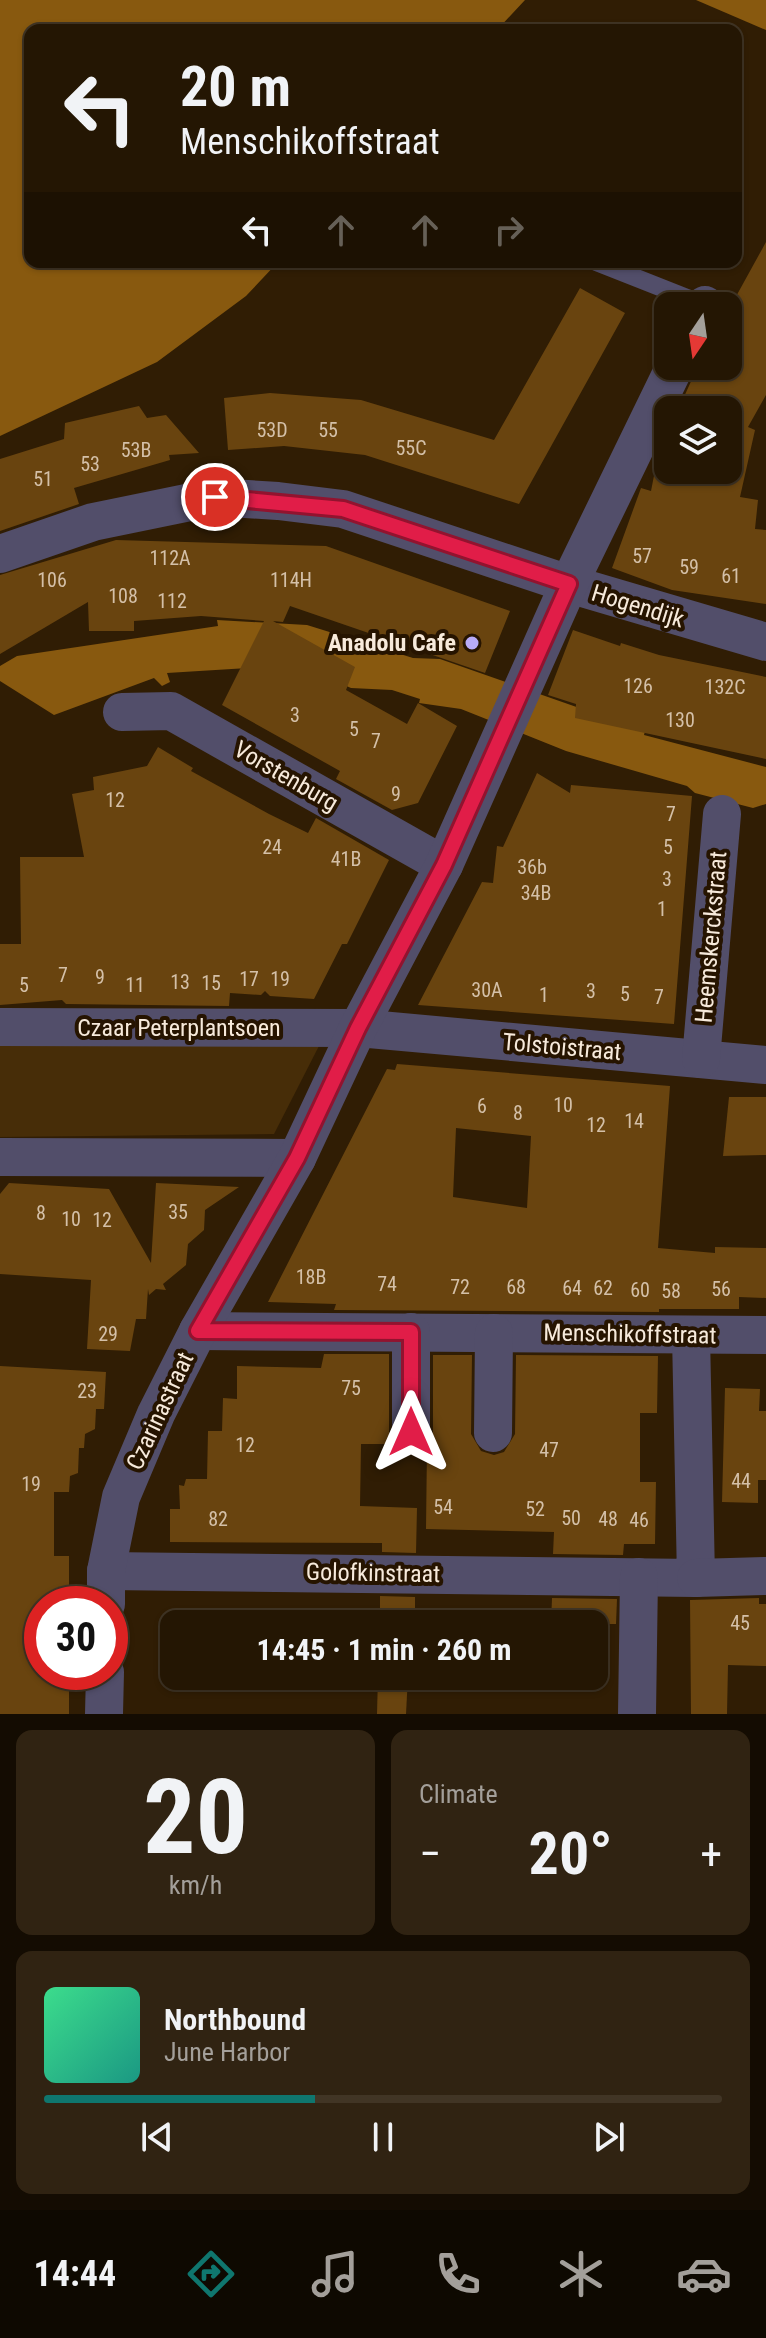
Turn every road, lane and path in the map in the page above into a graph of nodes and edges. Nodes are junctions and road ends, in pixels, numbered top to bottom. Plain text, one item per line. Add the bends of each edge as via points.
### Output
1 (611, 268) edge
2 (672, 292) edge
3 (668, 380) edge
4 (0, 554) edge
5 (569, 584) junction
6 (766, 642) edge
7 (122, 712) dead end
8 (722, 814) dead end
9 (444, 865) junction
10 (0, 1027) edge
11 (358, 1028) junction
12 (701, 1059) junction
13 (766, 1065) edge
14 (0, 1157) edge
15 (297, 1158) junction
16 (198, 1331) junction
17 (411, 1332) junction
18 (494, 1333) junction
19 (691, 1335) junction
20 (755, 1335) edge
21 (411, 1432) dead end
22 (493, 1433) dead end
23 (766, 1576) edge
24 (639, 1577) junction
25 (696, 1578) junction
26 (106, 1586) edge
27 (128, 1587) edge
28 (105, 1690) edge
29 (104, 1714) edge
30 (637, 1714) edge

1 - 2 lane
3 - 5 street, Czarinastraat
4 - 5 street, Hogendijk via 93,522 215,497 343,509
5 - 6 street, Hogendijk
5 - 9 street, Czarinastraat
7 - 9 street, Vorstenburg via 171,711
8 - 12 street, Heemskerckstraat
9 - 11 street, Czarinastraat
10 - 11 street, Czaar Peterplantsoen
11 - 12 street, Tolstoistraat
11 - 15 street, Czarinastraat
12 - 13 street, Tolstoistraat
14 - 15 street
15 - 16 street, Czarinastraat
16 - 17 street, Menschikoffstraat
16 - 26 street, Czarinastraat via 121,1497
17 - 18 street, Menschikoffstraat
17 - 21 street
18 - 19 street, Menschikoffstraat
18 - 22 street
19 - 20 street, Menschikoffstraat
19 - 25 street
23 - 25 street, Golofkinstraat
24 - 25 street, Golofkinstraat
24 - 27 street, Golofkinstraat
24 - 30 street
28 - 29 street

